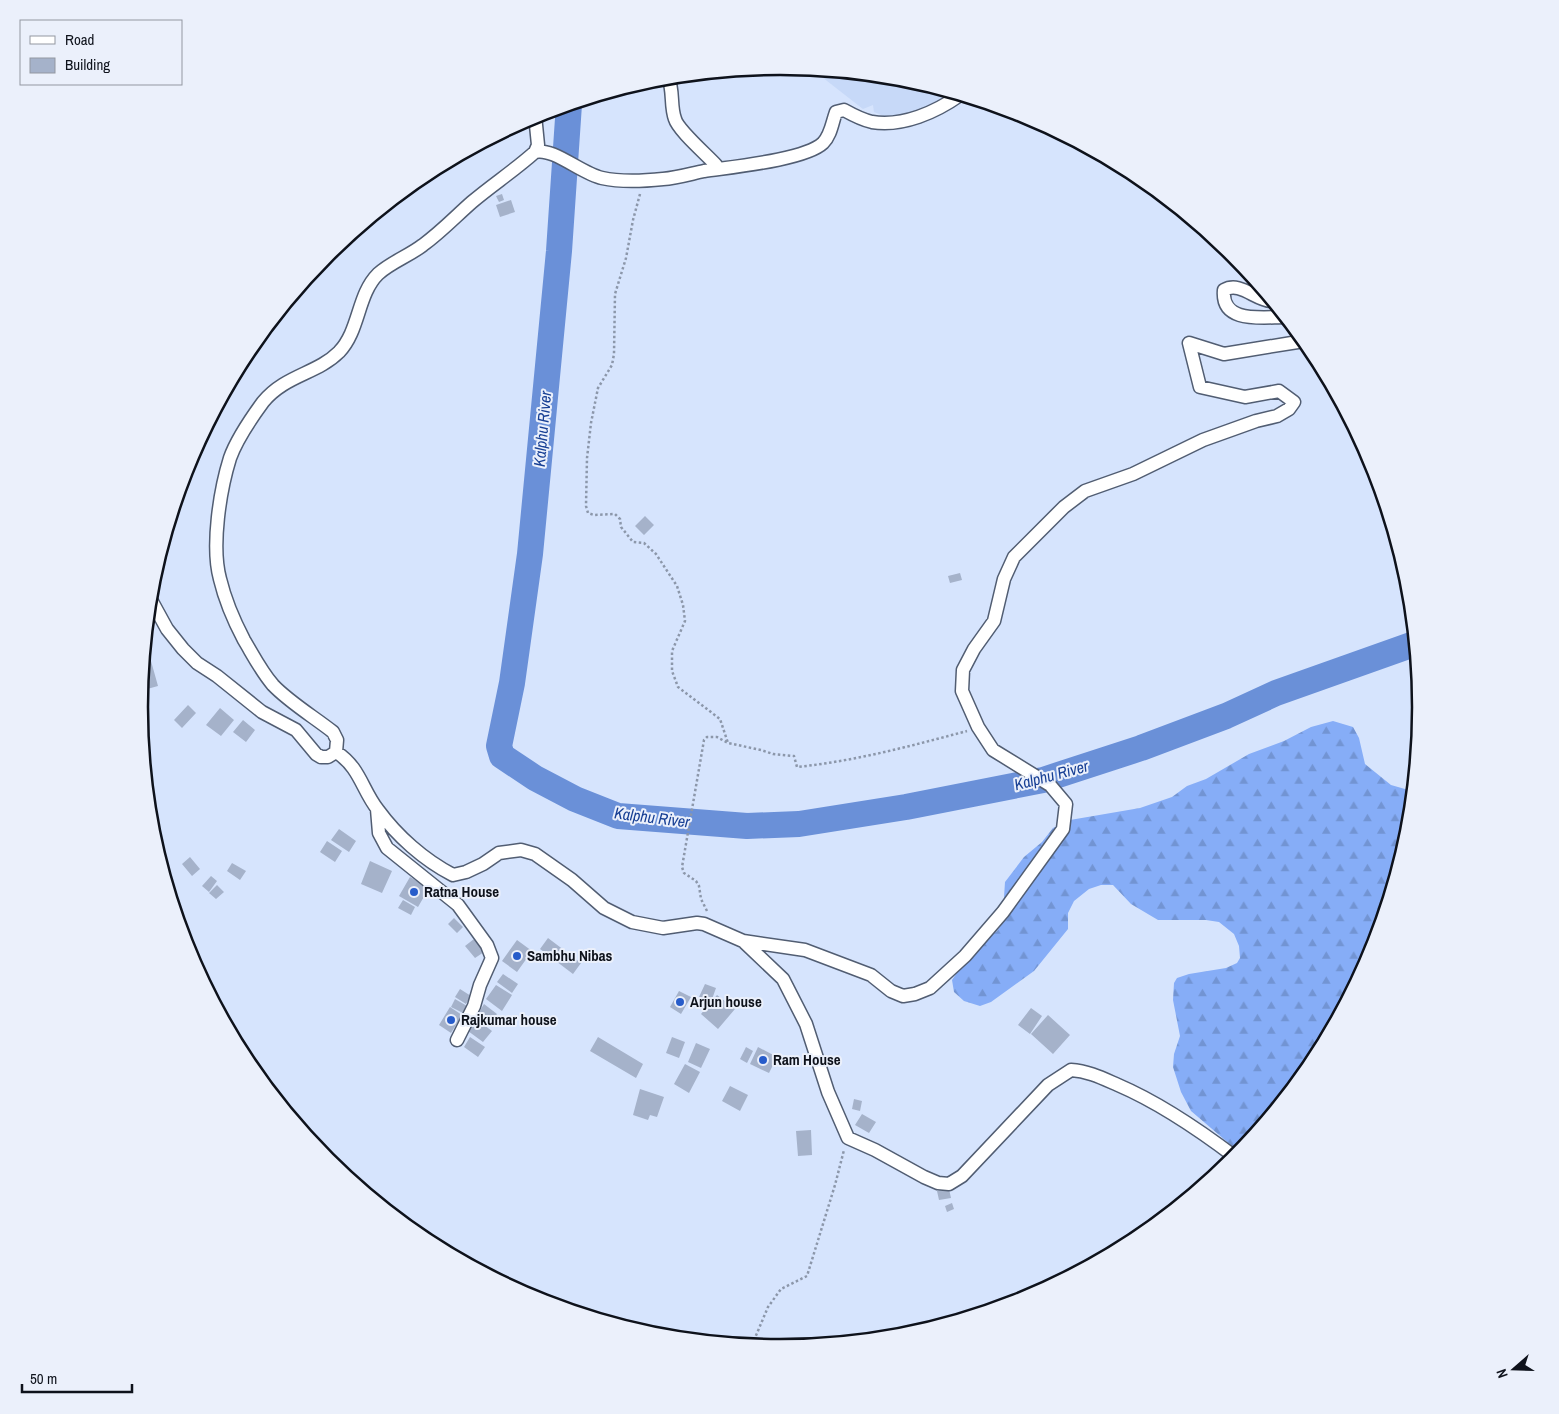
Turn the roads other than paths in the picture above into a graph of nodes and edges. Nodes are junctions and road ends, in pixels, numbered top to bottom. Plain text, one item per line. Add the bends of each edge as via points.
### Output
1 (670, 85) edge
2 (952, 100) edge
3 (535, 124) edge
4 (535, 152) junction
5 (718, 169) junction
6 (1261, 298) edge
7 (1277, 317) edge
8 (1295, 342) edge
9 (156, 609) edge
10 (336, 752) junction
11 (377, 810) junction
12 (743, 941) junction
13 (457, 1040) dead end
14 (1228, 1152) edge

1 - 5 street via 676,123
2 - 5 street via 938,109 897,122 872,122 844,110 836,112 826,138 815,148 788,157
3 - 4 street via 538,145
4 - 5 street via 553,155 603,178 664,179
4 - 10 street via 422,246 378,274 371,282 350,336 339,352 288,380 264,401 230,457 217,530 219,578 226,600 264,673 280,691 333,732 337,740
6 - 7 street via 1239,287 1230,286 1224,290 1230,310 1242,316
8 - 12 street via 1224,354 1190,343 1200,387 1245,396 1279,391 1294,402 1277,416 1203,440 1133,474 1086,491 1064,507 1014,557 1004,579 994,621 963,670 962,690 978,727 993,750 1050,785 1066,804 1063,829 1003,912 965,956 930,988 903,996 871,975 805,950
9 - 10 street via 167,630 197,663 262,712 296,730 316,754 328,757
10 - 11 street via 358,774
11 - 12 street via 428,860 453,875 466,872 500,853 520,850 535,854 604,908 632,922 663,928 704,924
11 - 13 street via 378,833 387,848 458,905 487,945 492,958
12 - 14 street via 783,979 806,1024 828,1092 848,1138 924,1177 949,1184 962,1176 1048,1085 1071,1070 1085,1071 1147,1097

